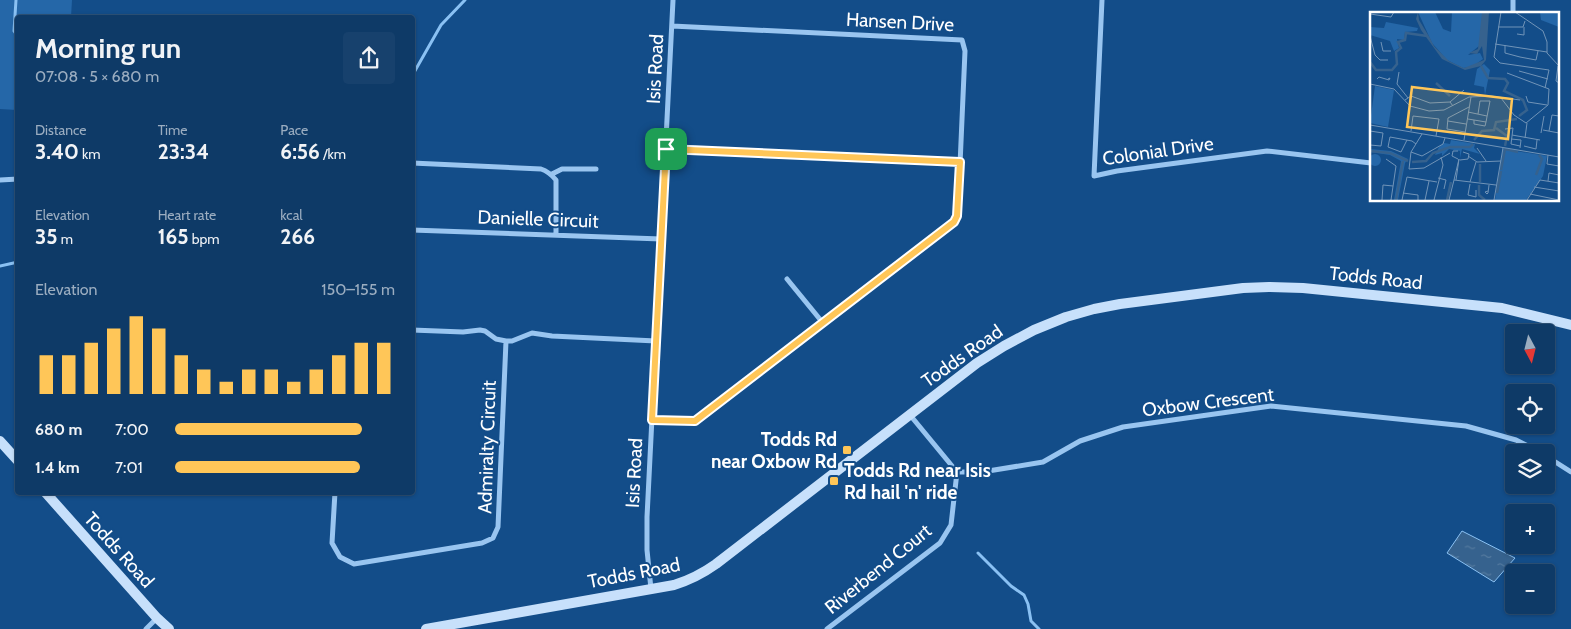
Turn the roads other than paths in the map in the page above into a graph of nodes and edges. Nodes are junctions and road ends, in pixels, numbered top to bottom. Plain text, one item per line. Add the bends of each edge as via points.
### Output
1 (673, 0) edge
2 (1102, 0) edge
3 (672, 26) junction
4 (666, 149) junction
5 (960, 162) junction
6 (1370, 162) edge
7 (415, 163) edge
8 (596, 169) dead end
9 (552, 174) junction
10 (15, 179) edge
11 (0, 180) edge
12 (415, 230) edge
13 (556, 234) junction
14 (661, 239) junction
15 (787, 278) dead end
16 (823, 323) junction
17 (1571, 325) edge
18 (415, 330) edge
19 (506, 341) junction
20 (656, 341) junction
21 (910, 414) junction
22 (652, 420) junction
23 (0, 441) edge
24 (1524, 444) edge
25 (15, 458) edge
26 (1555, 462) edge
27 (957, 472) junction
28 (1571, 472) edge
29 (48, 495) edge
30 (335, 495) edge
31 (651, 589) junction
32 (157, 618) junction
33 (146, 629) edge
34 (169, 629) edge
35 (426, 629) edge
36 (827, 629) edge

1 - 3 street, Isis Road
2 - 6 street, Colonial Drive via 1094,176 1267,151
3 - 4 street, Isis Road
3 - 5 street, Hansen Drive via 962,40 965,51
4 - 5 street
4 - 14 street, Isis Road
5 - 16 street, Hansen Drive via 958,210 954,222
7 - 9 street via 540,169
8 - 9 street via 562,169
9 - 13 street via 556,180
10 - 11 street
12 - 13 street, Danielle Circuit
13 - 14 street, Danielle Circuit
14 - 20 street, Isis Road
15 - 16 street
16 - 22 street, Hansen Drive via 695,421
17 - 21 street, Todds Road via 1502,308 1303,288 1243,288 1120,304 1066,317 1034,330 977,363
18 - 19 street via 480,330
19 - 20 street via 532,333
19 - 30 street, Admiralty Circuit via 498,527 493,538 482,543 354,564 340,557 332,543
20 - 22 street, Isis Road
21 - 27 street
21 - 31 street, Todds Road via 702,574
22 - 31 street, Isis Road via 647,516
23 - 25 street
24 - 27 street, Oxbow Crescent via 1466,426 1271,406 1123,427 1080,441 1043,462 982,472
26 - 28 street
27 - 36 street, Riverbend Court via 951,525 940,543
29 - 32 street, Todds Road
31 - 35 street, Todds Road
32 - 33 street
32 - 34 street, Todds Road

